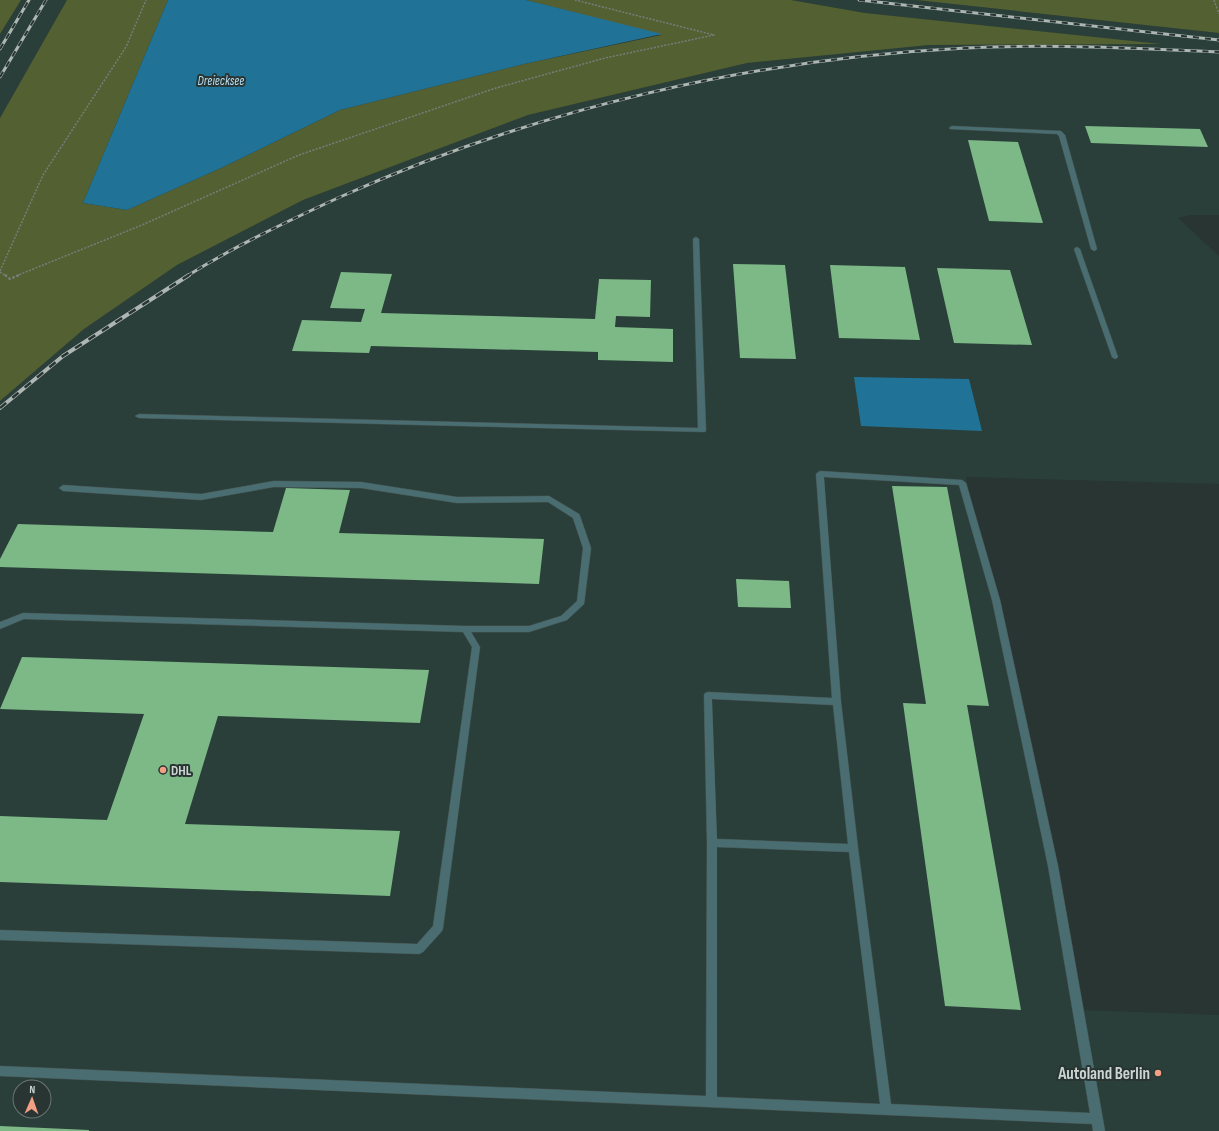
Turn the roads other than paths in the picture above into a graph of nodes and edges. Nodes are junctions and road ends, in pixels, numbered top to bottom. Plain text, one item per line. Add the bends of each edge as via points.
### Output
1 (952, 128) dead end
2 (696, 239) dead end
3 (1077, 249) dead end
4 (1094, 249) dead end
5 (1115, 356) dead end
6 (139, 416) dead end
7 (63, 488) dead end
8 (0, 626) edge
9 (466, 629) junction
10 (837, 702) junction
11 (712, 843) junction
12 (853, 848) junction
13 (0, 935) edge
14 (0, 1071) edge
15 (711, 1103) junction
16 (886, 1109) junction
17 (1096, 1119) junction
18 (1099, 1131) edge

1 - 4 lane via 1059,132 1062,135
2 - 6 lane via 702,430
3 - 5 lane
7 - 9 lane via 202,497 274,484 361,485 457,500 549,499 576,516 587,548 581,602 564,618 529,629
8 - 9 lane via 23,616
9 - 13 lane via 476,647 438,928 420,949
10 - 11 lane via 708,695
10 - 12 lane
10 - 17 lane via 820,474 962,483 996,600 1045,828
11 - 12 lane
11 - 15 lane
12 - 16 lane
14 - 15 lane
15 - 16 lane
16 - 17 lane
17 - 18 lane

